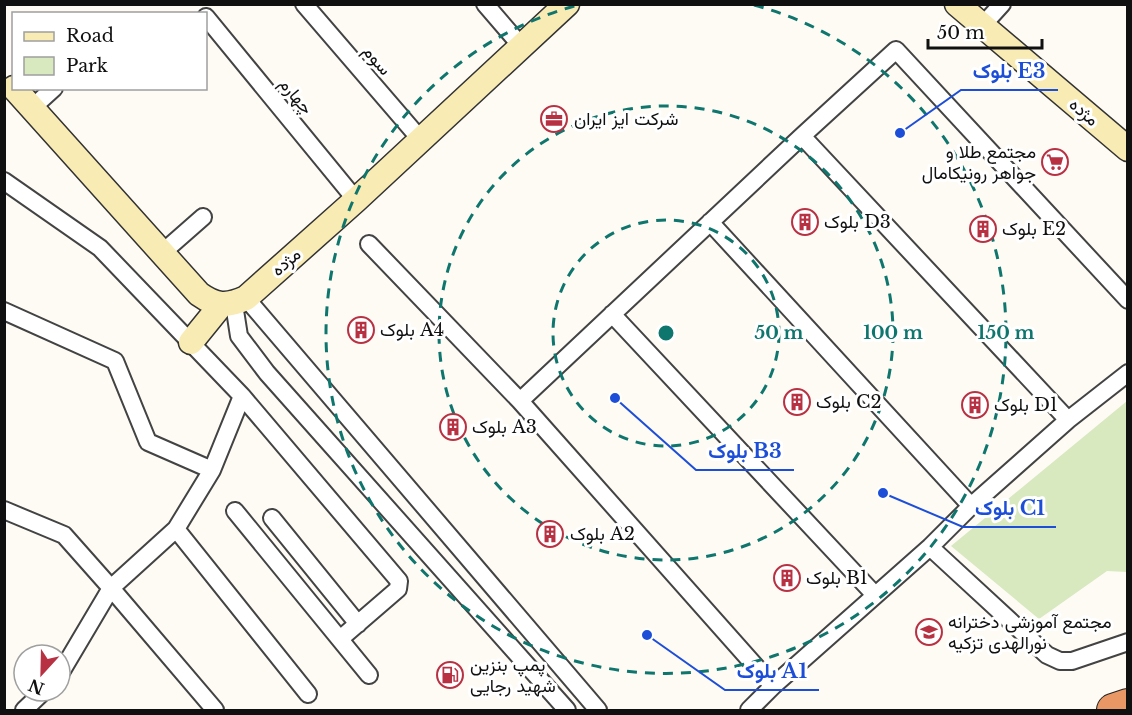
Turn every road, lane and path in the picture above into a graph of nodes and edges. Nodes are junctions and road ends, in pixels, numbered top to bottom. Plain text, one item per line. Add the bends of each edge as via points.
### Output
1 (304, 4) edge
2 (485, 4) edge
3 (567, 4) edge
4 (957, 4) edge
5 (1002, 4) edge
6 (207, 18) edge
7 (983, 25) junction
8 (522, 47) junction
9 (16, 90) edge
10 (52, 90) edge
11 (32, 108) junction
12 (802, 136) junction
13 (421, 140) junction
14 (1128, 149) edge
15 (4, 181) edge
16 (356, 200) junction
17 (203, 217) dead end
18 (710, 222) junction
19 (369, 244) dead end
20 (162, 253) junction
21 (1128, 300) edge
22 (234, 302) junction
23 (4, 311) edge
24 (612, 314) junction
25 (191, 342) junction
26 (1128, 373) edge
27 (242, 396) junction
28 (520, 401) junction
29 (1068, 420) junction
30 (212, 470) junction
31 (971, 506) junction
32 (4, 510) edge
33 (235, 511) dead end
34 (272, 518) dead end
35 (176, 529) junction
36 (930, 548) junction
37 (111, 588) junction
38 (875, 595) junction
39 (358, 624) junction
40 (340, 639) junction
41 (1128, 642) edge
42 (72, 654) edge
43 (369, 675) dead end
44 (773, 686) junction
45 (308, 694) dead end
46 (1128, 705) edge
47 (214, 711) edge
48 (567, 711) edge
49 (597, 711) edge
50 (749, 711) edge
51 (1113, 711) edge

1 - 13 street, سوم
2 - 8 street
3 - 8 main road, مژده
4 - 7 main road, مژده
5 - 7 street
6 - 16 street, چهارم
7 - 14 main road, مژده
8 - 13 main road, مژده
9 - 11 main road
10 - 11 street
11 - 20 main road
12 - 18 street
12 - 21 street via 896,50
12 - 29 street
13 - 16 main road, مژده
15 - 25 street via 100,248
16 - 22 main road, مژده
17 - 20 street
18 - 24 street
18 - 31 street
19 - 28 street
20 - 22 main road via 209,302
22 - 25 main road, مژده
22 - 48 street via 239,336 267,373
22 - 49 street
23 - 30 street via 115,361 148,442
24 - 28 street
24 - 38 street
25 - 27 street
26 - 29 street
27 - 30 street
27 - 39 street via 399,581 398,589
28 - 44 street
29 - 31 street
30 - 35 street
31 - 36 street
32 - 37 street via 64,535
33 - 40 street
34 - 39 street
35 - 37 street
35 - 45 street
36 - 38 street
36 - 41 street via 1047,655 1072,661
37 - 42 street
37 - 47 street
38 - 44 street
39 - 40 street
40 - 43 street
44 - 50 street
46 - 51 highway

